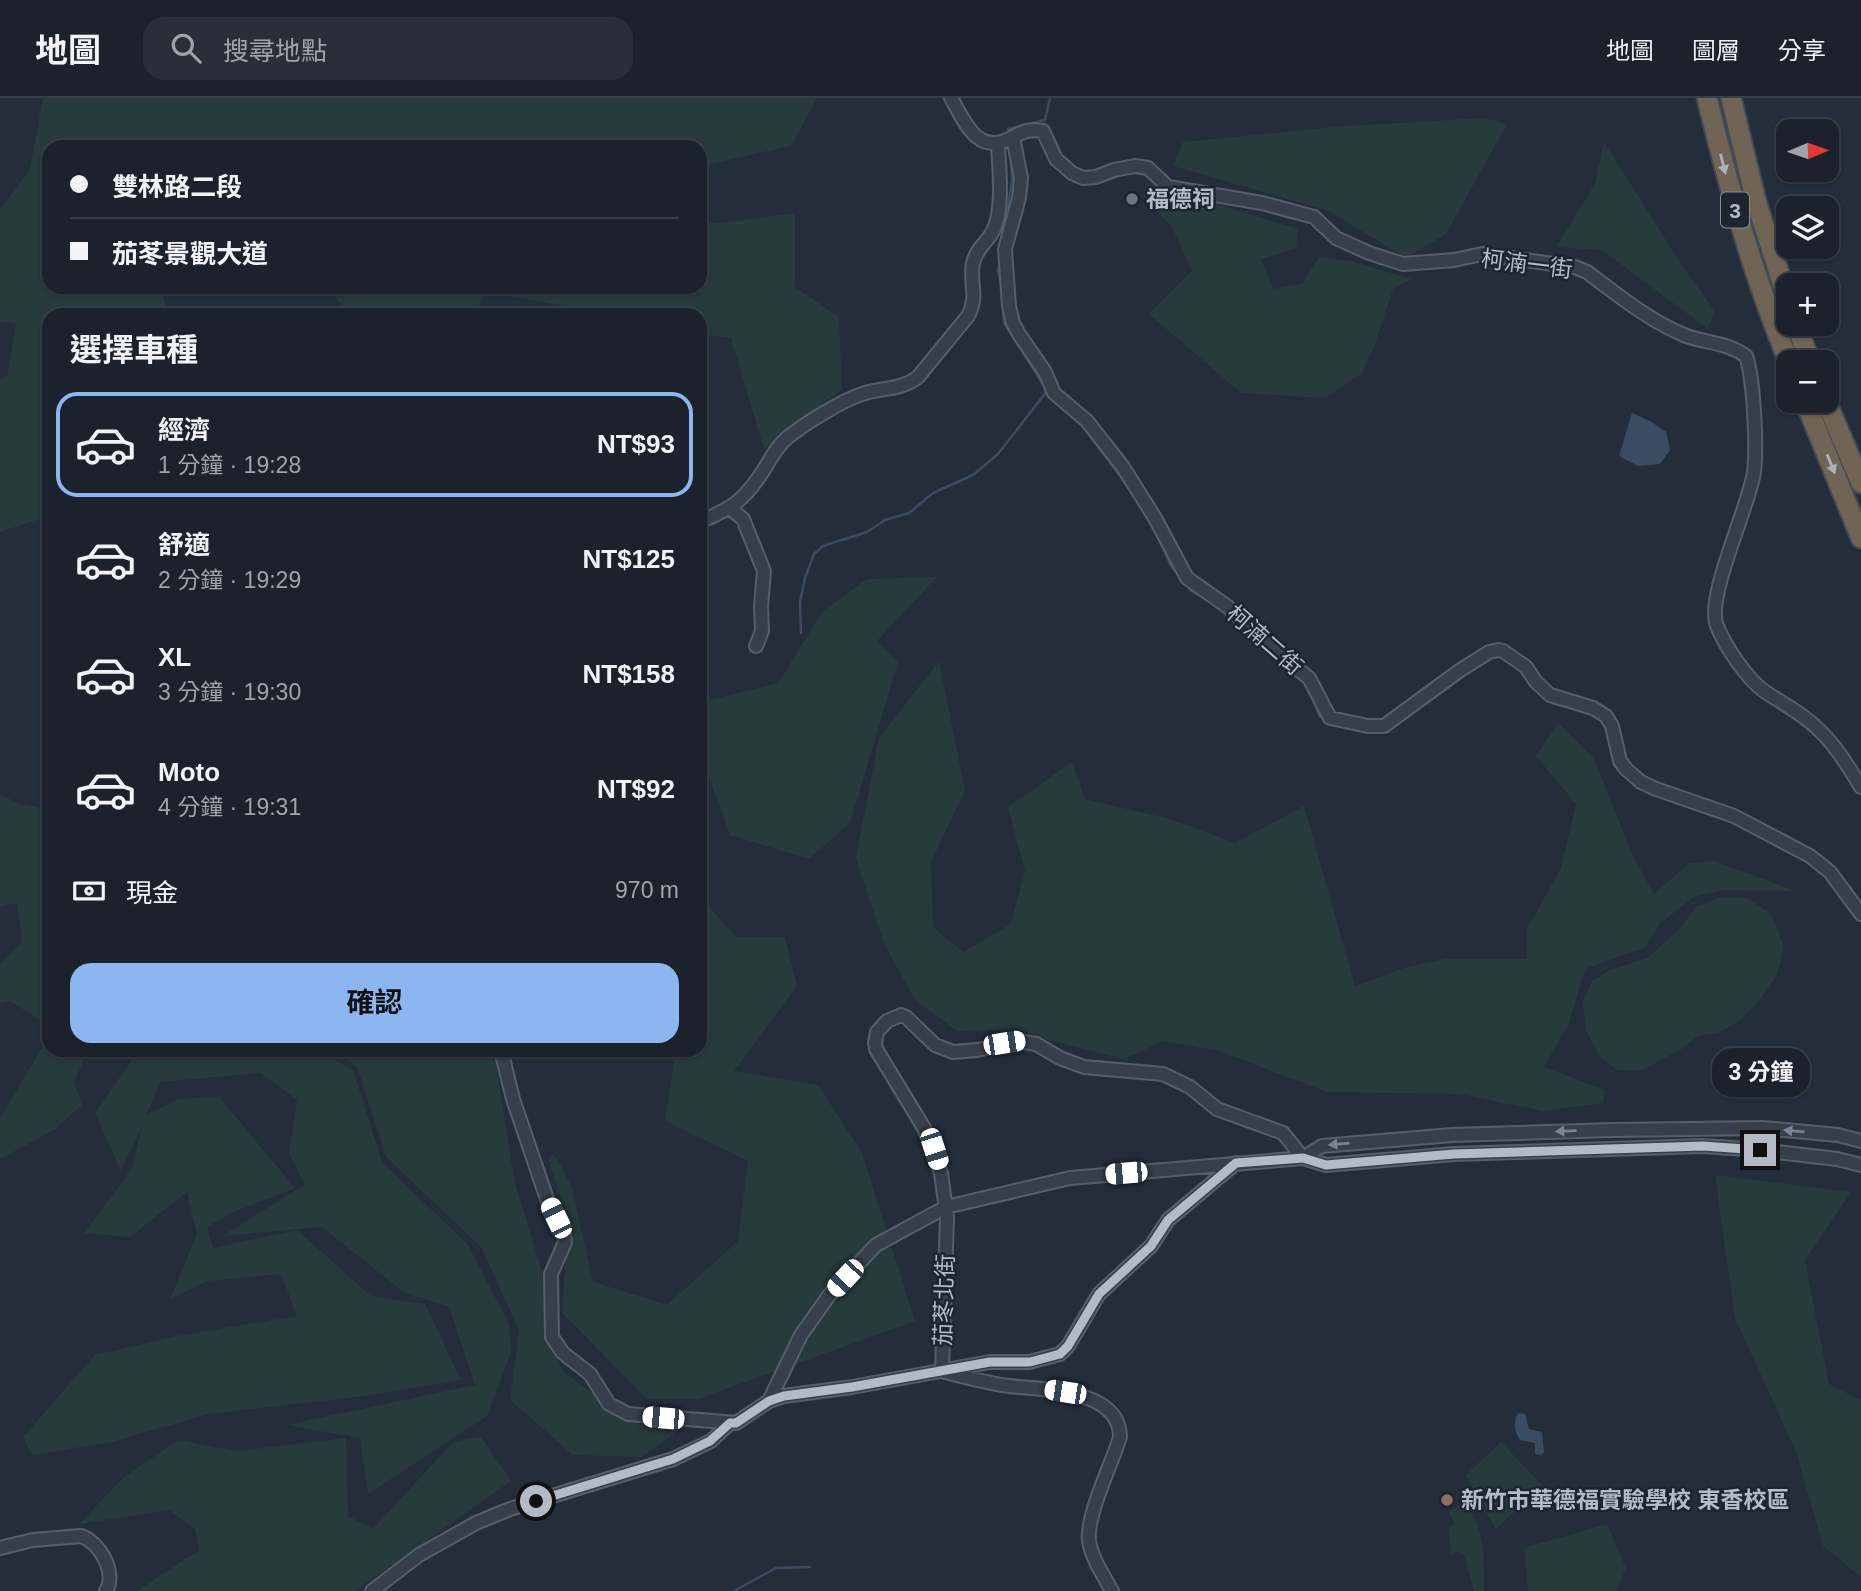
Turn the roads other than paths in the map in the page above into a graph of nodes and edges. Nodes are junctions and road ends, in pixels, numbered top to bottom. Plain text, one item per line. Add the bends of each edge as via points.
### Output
1 (951, 98) edge
2 (1707, 98) edge
3 (1731, 98) edge
4 (1013, 137) junction
5 (998, 144) junction
6 (1779, 273) edge
7 (1784, 350) edge
8 (1810, 413) edge
9 (1831, 413) edge
10 (1861, 483) edge
11 (731, 509) junction
12 (707, 519) edge
13 (1861, 538) edge
14 (756, 646) dead end
15 (1861, 787) edge
16 (1861, 914) edge
17 (502, 1057) edge
18 (1861, 1141) edge
19 (1303, 1158) junction
20 (1236, 1163) junction
21 (1861, 1165) edge
22 (946, 1207) junction
23 (942, 1371) junction
24 (769, 1401) junction
25 (730, 1423) junction
26 (0, 1548) edge
27 (106, 1591) edge
28 (372, 1591) edge
29 (1112, 1591) edge

1 - 5 street via 967,129
2 -> 7 highway, 3 via 1734,207
3 - 6 highway, 3
4 - 5 street, 柯湳一街
4 - 15 street, 柯湳一街 via 1023,130 1043,131 1056,159 1083,178 1135,166 1148,168 1168,187 1314,217 1336,238 1403,264 1482,254 1575,267 1659,323 1746,356 1754,472 1723,576 1716,621 1741,666 1762,689 1822,732
4 - 16 street, 柯湳二街 via 1021,178 1005,249 1009,306 1019,334 1054,393 1087,421 1123,467 1187,578 1228,607 1309,678 1330,718 1384,726 1489,652 1503,652 1526,667 1550,695 1606,716 1620,761 1641,782 1734,816 1810,856 1830,872
5 - 11 street via 998,208 993,231 972,264 973,306 968,316 909,384 846,400 787,438 745,497
8 -> 13 highway
9 - 10 highway
11 - 12 street
11 - 14 street via 743,519 764,571 762,631
17 - 25 street via 548,1202 564,1235 551,1274 550,1326 557,1347 590,1374 618,1410
18 -> 19 street via 1763,1128 1612,1130 1452,1135 1322,1146
19 - 20 street
19 - 21 street via 1326,1165 1454,1154 1703,1146
19 - 22 street, 茄苳北街 via 1283,1133 1217,1109 1190,1087 1163,1074 1084,1066 1036,1044 1018,1041 954,1052 935,1045 901,1015 877,1032 876,1049 925,1128 941,1172
20 - 22 street via 1070,1178
20 - 23 street via 1168,1220 1151,1246 1099,1294 1060,1354 1030,1362 990,1362
22 - 23 street, 茄苳北街
22 - 24 street via 876,1245 830,1294 801,1335
23 - 24 street, 茄苳北街
23 - 29 street via 1096,1400 1116,1420 1120,1437 1093,1514 1089,1540
24 - 25 street, 茄苳北街
25 - 28 street, 茄苳北街 via 710,1441 673,1459 475,1523 419,1555
26 - 27 street via 81,1535 89,1538 109,1568

